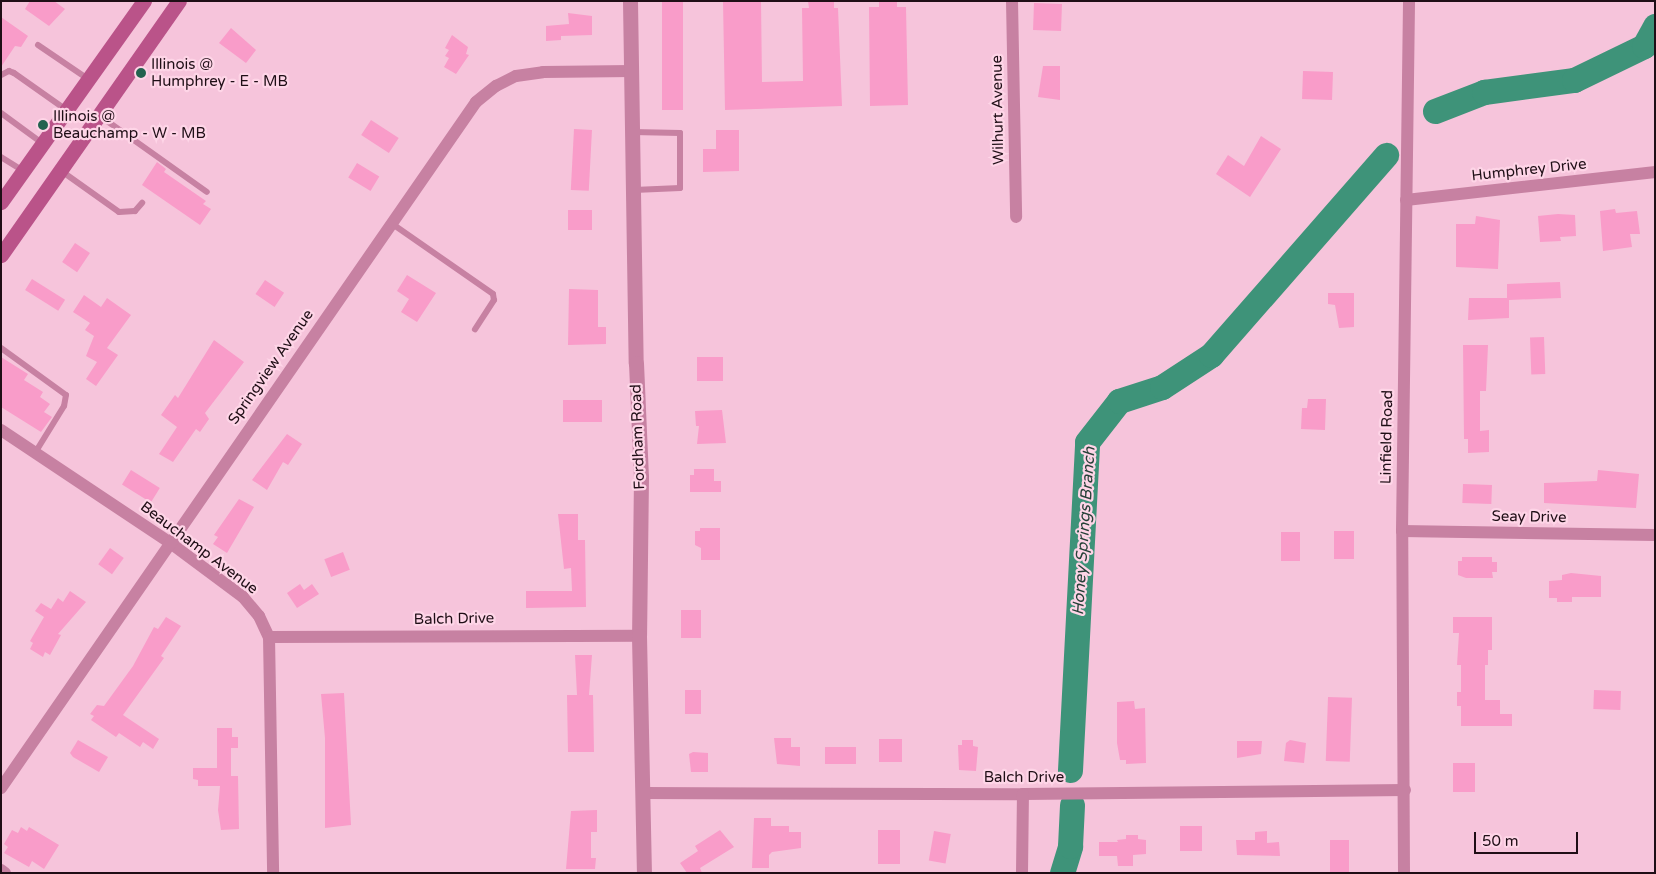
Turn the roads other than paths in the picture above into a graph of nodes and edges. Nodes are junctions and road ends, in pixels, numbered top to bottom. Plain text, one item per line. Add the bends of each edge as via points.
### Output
1 (144, 1) edge
2 (179, 1) edge
3 (630, 1) edge
4 (1012, 1) edge
5 (1409, 1) edge
6 (38, 44) dead end
7 (632, 71) junction
8 (1, 75) edge
9 (88, 79) junction
10 (66, 109) junction
11 (1, 113) edge
12 (97, 114) junction
13 (633, 132) junction
14 (42, 142) junction
15 (1, 157) edge
16 (59, 170) junction
17 (23, 171) junction
18 (1655, 172) edge
19 (634, 190) junction
20 (207, 192) dead end
21 (1406, 200) junction
22 (1, 202) edge
23 (142, 202) dead end
24 (1016, 217) dead end
25 (391, 223) junction
26 (1, 255) edge
27 (474, 329) dead end
28 (1, 348) edge
29 (1, 430) edge
30 (34, 454) junction
31 (1402, 531) junction
32 (1655, 535) edge
33 (169, 542) junction
34 (639, 636) junction
35 (270, 637) junction
36 (1, 788) edge
37 (1405, 790) junction
38 (643, 793) junction
39 (1023, 794) junction
40 (1, 870) edge
41 (5, 873) edge
42 (273, 873) edge
43 (644, 873) edge
44 (1022, 873) edge
45 (1404, 873) edge

1 - 9 main road
2 - 12 main road
3 - 7 street, Fordham Road
4 - 24 street, Wilhurt Avenue
5 - 21 street, Linfield Road
6 - 9 lane
7 - 13 street, Fordham Road
7 - 25 street, Springview Avenue via 543,72 516,76 496,86 476,102
8 - 10 lane via 9,71 14,73
9 - 10 main road
10 - 14 main road
11 - 14 lane
12 - 16 main road
12 - 20 lane
13 - 19 street, Fordham Road
13 - 19 lane via 680,132 680,188
14 - 17 main road
15 - 17 lane
16 - 23 lane via 119,212 135,211
16 - 26 main road
17 - 22 main road
18 - 21 street, Humphrey Drive
19 - 34 street, Fordham Road via 641,478
21 - 31 street, Linfield Road
25 - 27 lane via 493,294 494,300
25 - 33 street, Springview Avenue
28 - 30 lane via 66,395 64,406
29 - 30 street, Beauchamp Avenue
30 - 33 street, Beauchamp Avenue
31 - 32 street, Seay Drive
31 - 37 street, Linfield Road
33 - 35 street, Beauchamp Avenue via 243,597 259,616
33 - 36 street, Springview Avenue
34 - 35 street, Balch Drive
34 - 38 street, Fordham Road
35 - 42 street, Beauchamp Avenue
37 - 39 street, Balch Drive
37 - 45 street, Linfield Road
38 - 39 street, Balch Drive
38 - 43 street, Fordham Road
39 - 44 street
40 - 41 street

